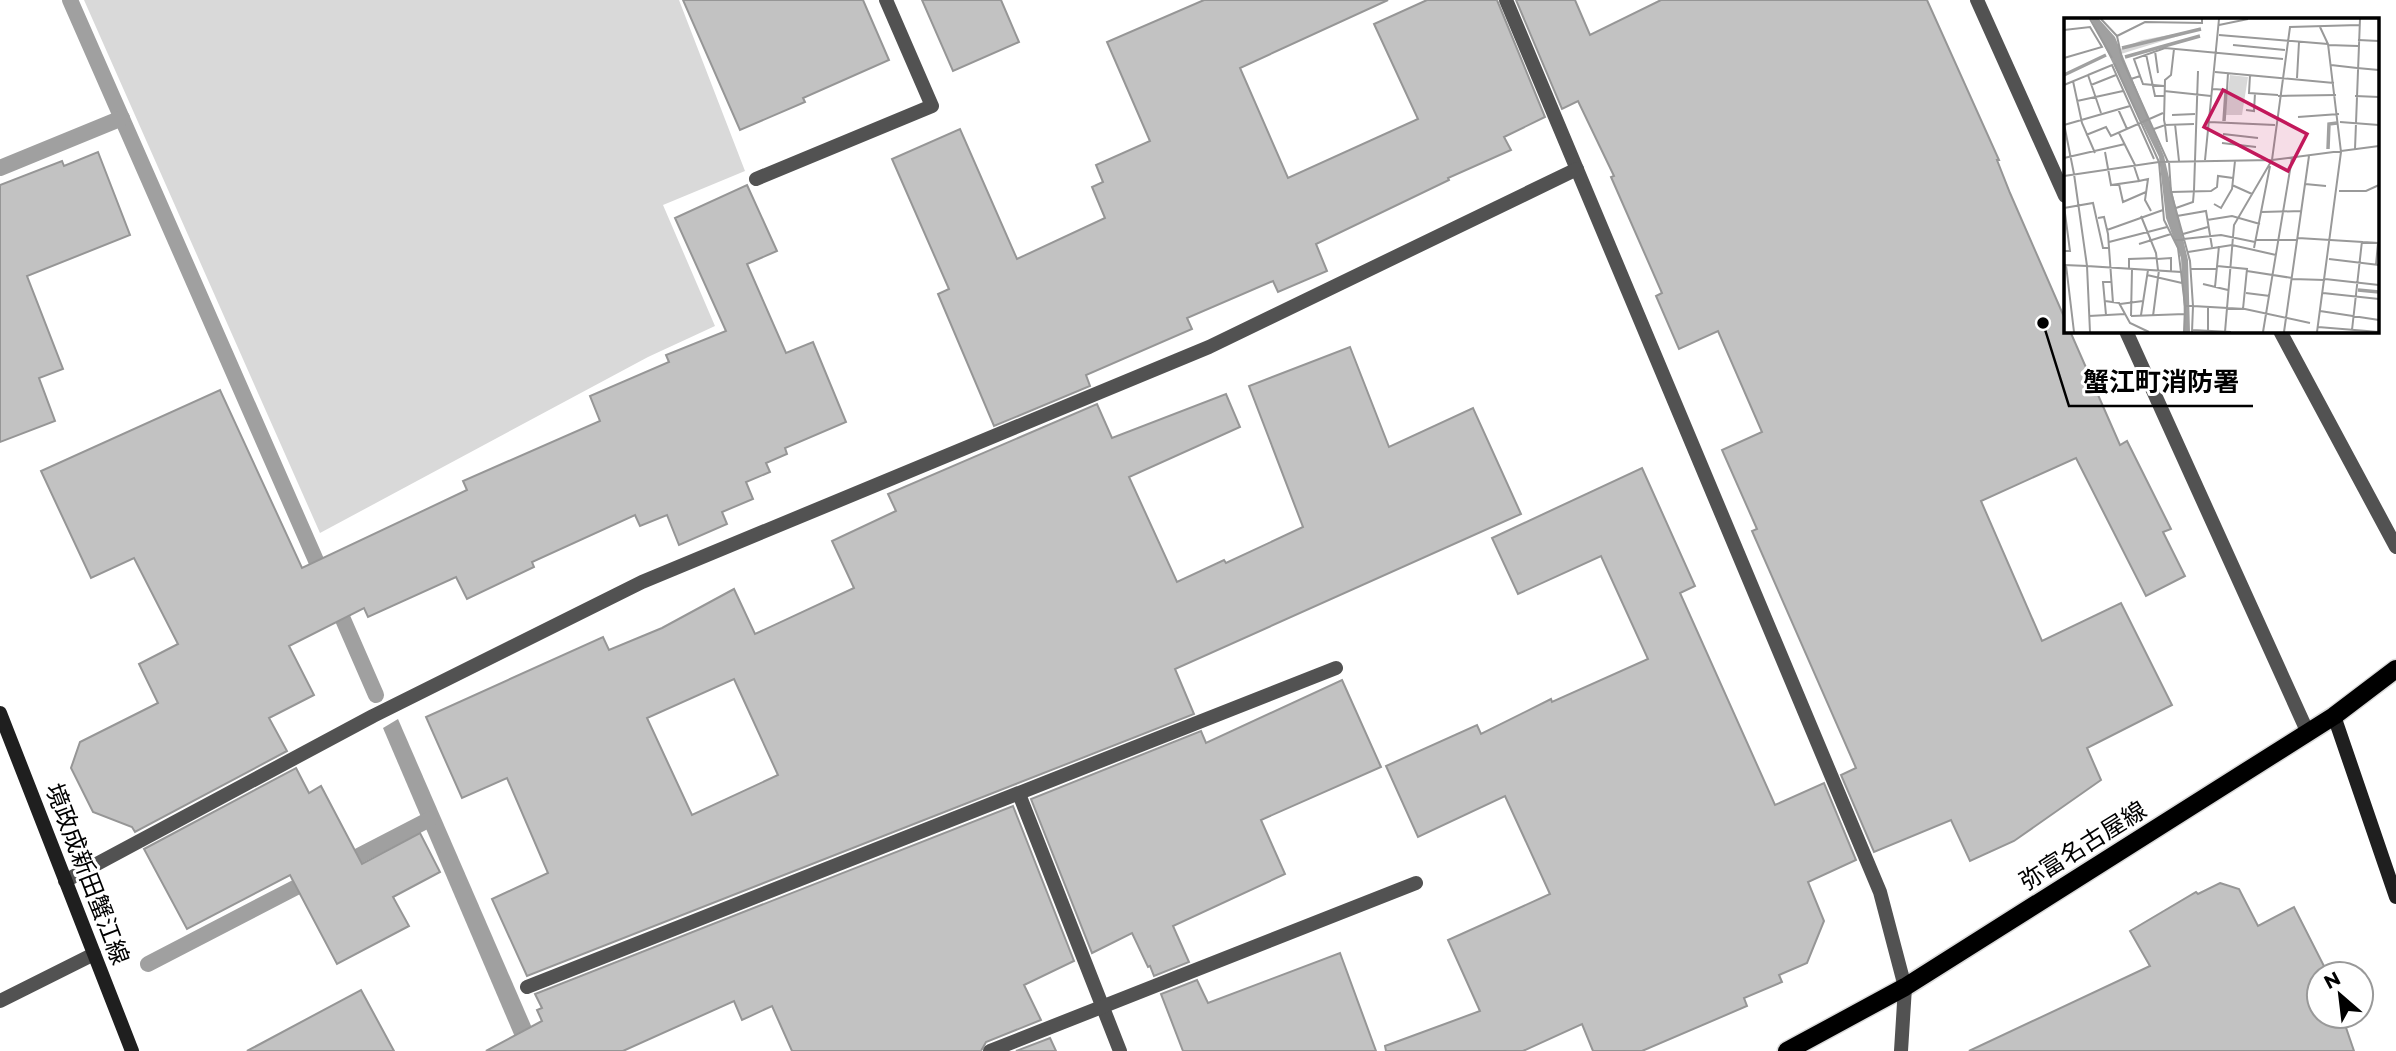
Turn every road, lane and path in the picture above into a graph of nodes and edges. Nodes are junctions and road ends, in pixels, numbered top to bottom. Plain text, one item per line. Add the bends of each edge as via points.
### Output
1 (886, 0) edge
2 (1506, 0) edge
3 (1977, 0) edge
4 (1577, 169) junction
5 (756, 179) dead end
6 (2064, 193) edge
7 (2126, 332) edge
8 (2281, 332) edge
9 (2396, 547) edge
10 (1336, 668) dead end
11 (2396, 669) edge
12 (0, 713) edge
13 (2334, 716) junction
14 (2308, 733) junction
15 (1019, 794) junction
16 (65, 881) junction
17 (1416, 883) dead end
18 (2396, 897) edge
19 (94, 954) junction
20 (527, 987) dead end
21 (1905, 987) junction
22 (0, 1001) edge
23 (1102, 1007) junction
24 (1902, 1030) junction
25 (132, 1051) edge
26 (990, 1051) edge
27 (1120, 1051) edge
28 (1787, 1051) edge
29 (1901, 1051) edge
30 (1909, 1051) edge

1 - 5 street via 932,106
2 - 4 street
3 - 6 street
4 - 16 street via 1209,347 642,582 373,716
4 - 21 street via 1880,892
7 - 14 street
8 - 9 street
10 - 15 street
11 - 13 main road, 弥富名古屋線
12 - 16 main road, 境政成新田蟹江線
13 - 14 main road, 弥富名古屋線
13 - 18 main road
14 - 21 main road, 弥富名古屋線
15 - 20 street
15 - 23 street
16 - 19 main road, 境政成新田蟹江線
17 - 23 street
19 - 22 street
19 - 25 main road, 境政成新田蟹江線
21 - 24 street
21 - 28 main road, 弥富名古屋線
23 - 26 street
23 - 27 street
24 - 29 street
24 - 30 street

